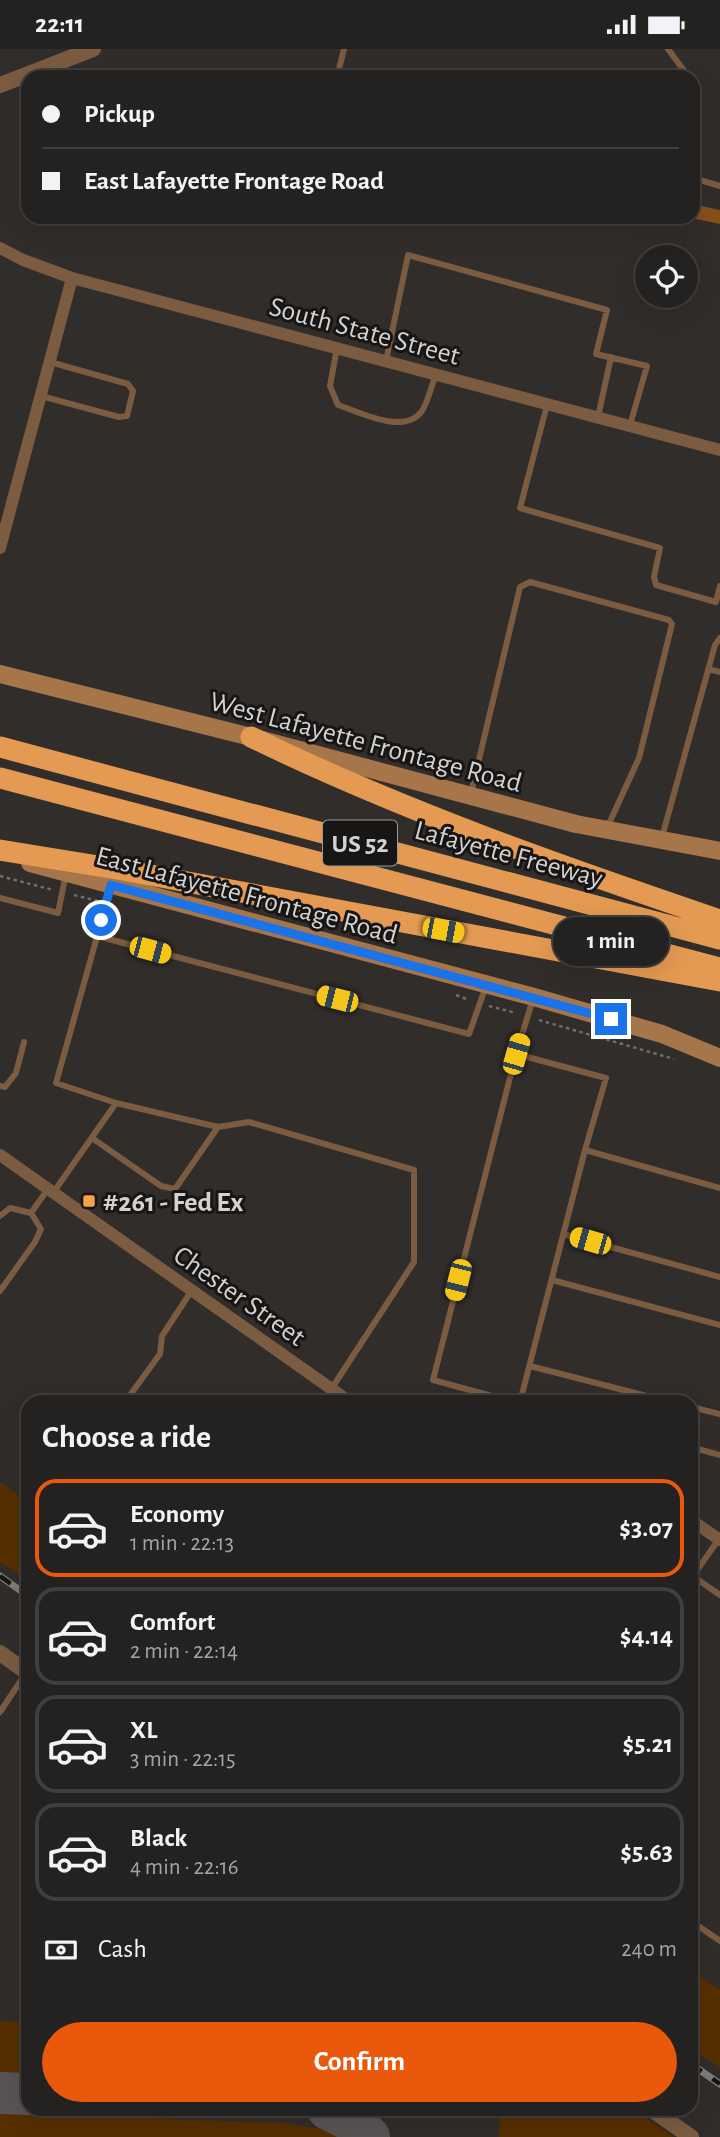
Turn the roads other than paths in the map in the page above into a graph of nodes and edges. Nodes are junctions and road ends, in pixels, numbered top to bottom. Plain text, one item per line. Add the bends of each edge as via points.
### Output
1 (93, 49) edge
2 (344, 49) edge
3 (668, 49) edge
4 (39, 70) edge
5 (339, 70) edge
6 (684, 70) edge
7 (21, 77) edge
8 (0, 85) edge
9 (700, 181) edge
10 (720, 186) edge
11 (0, 248) edge
12 (72, 278) junction
13 (337, 348) junction
14 (611, 357) junction
15 (386, 361) junction
16 (50, 362) junction
17 (436, 375) junction
18 (41, 396) junction
19 (547, 404) junction
20 (598, 418) junction
21 (630, 426) junction
22 (720, 450) edge
23 (0, 548) edge
24 (720, 586) edge
25 (720, 638) edge
26 (708, 669) junction
27 (720, 672) edge
28 (0, 674) edge
29 (251, 737) junction
30 (0, 747) edge
31 (0, 778) edge
32 (471, 796) junction
33 (606, 830) junction
34 (661, 842) junction
35 (720, 851) edge
36 (0, 853) edge
37 (66, 873) junction
38 (114, 877) junction
39 (0, 898) edge
40 (720, 920) edge
41 (97, 936) junction
42 (720, 939) edge
43 (720, 968) edge
44 (720, 981) edge
45 (486, 985) junction
46 (534, 997) junction
47 (24, 1042) dead end
48 (516, 1054) junction
49 (720, 1059) edge
50 (0, 1086) edge
51 (116, 1103) junction
52 (218, 1127) junction
53 (92, 1138) junction
54 (585, 1150) junction
55 (0, 1155) edge
56 (720, 1188) edge
57 (50, 1191) junction
58 (31, 1213) junction
59 (0, 1216) edge
60 (564, 1234) junction
61 (720, 1277) edge
62 (552, 1280) junction
63 (192, 1290) junction
64 (0, 1291) edge
65 (720, 1325) edge
66 (530, 1366) junction
67 (331, 1389) junction
68 (130, 1395) edge
69 (340, 1395) edge
70 (488, 1395) edge
71 (522, 1395) edge
72 (643, 1395) edge
73 (698, 1409) edge
74 (720, 1414) edge
75 (698, 1449) edge
76 (720, 1455) edge
77 (698, 1525) edge
78 (720, 1540) edge
79 (698, 1568) edge
80 (698, 1579) edge
81 (720, 1595) edge
82 (0, 1653) edge
83 (21, 1667) edge
84 (21, 1682) edge
85 (0, 1712) edge
86 (698, 1926) edge
87 (720, 1941) edge
88 (661, 2116) edge
89 (691, 2137) edge

1 - 4 street
2 - 5 lane
3 - 6 lane
7 - 8 street
9 - 10 lane
11 - 12 street, South State Street
12 - 13 street, South State Street
12 - 16 street
13 - 15 street, South State Street
13 - 17 lane via 330,386 338,405 378,418 405,423 413,419 422,411
14 - 15 lane via 596,353 607,310 408,255
14 - 20 lane
14 - 21 lane via 647,366
15 - 17 street, South State Street
16 - 18 street
16 - 18 lane via 128,384 132,391 127,416
17 - 19 street, South State Street
18 - 23 street
19 - 20 street, South State Street
19 - 24 lane via 520,508 660,548 656,585 716,602
20 - 21 street, South State Street
21 - 22 street, South State Street
25 - 26 lane
26 - 27 lane
26 - 34 lane
28 - 29 main road, West Lafayette Frontage Road
29 - 32 main road, West Lafayette Frontage Road
29 - 40 highway via 339,779 499,844
30 - 42 highway, Lafayette Freeway / US 52
31 - 43 highway, Lafayette Freeway / US 52
32 - 33 main road, West Lafayette Frontage Road
32 - 33 lane via 520,587 530,582 672,624 639,758
33 - 34 main road, West Lafayette Frontage Road
34 - 35 main road, West Lafayette Frontage Road
36 - 37 main road, East Lafayette Frontage Road
36 - 38 highway
37 - 38 main road, East Lafayette Frontage Road
37 - 39 lane via 58,913
38 - 41 lane
38 - 44 highway
38 - 45 main road, East Lafayette Frontage Road
41 - 45 lane via 469,1034
41 - 51 lane via 56,1083
45 - 46 main road, East Lafayette Frontage Road
46 - 48 lane
46 - 49 main road, East Lafayette Frontage Road via 662,1034
47 - 50 lane via 16,1073 5,1087
48 - 54 lane via 606,1078
48 - 70 lane via 433,1380
51 - 52 lane
51 - 53 lane
52 - 53 lane via 175,1189 161,1186
52 - 67 lane via 249,1122 414,1170 414,1262
53 - 57 lane
54 - 56 lane
54 - 60 lane
55 - 57 street, Chester Street
57 - 58 lane
57 - 63 street, Chester Street
58 - 59 lane via 10,1208
58 - 64 lane via 41,1229
60 - 61 lane
60 - 62 lane
62 - 65 lane
62 - 66 lane
63 - 67 street, Chester Street
63 - 68 lane via 162,1336 160,1354
66 - 71 lane
66 - 72 lane
67 - 69 street, Chester Street
73 - 74 lane
75 - 76 lane
77 - 78 street
78 - 79 lane
80 - 81 lane
82 - 83 street
84 - 85 lane
86 - 87 lane
88 - 89 street

